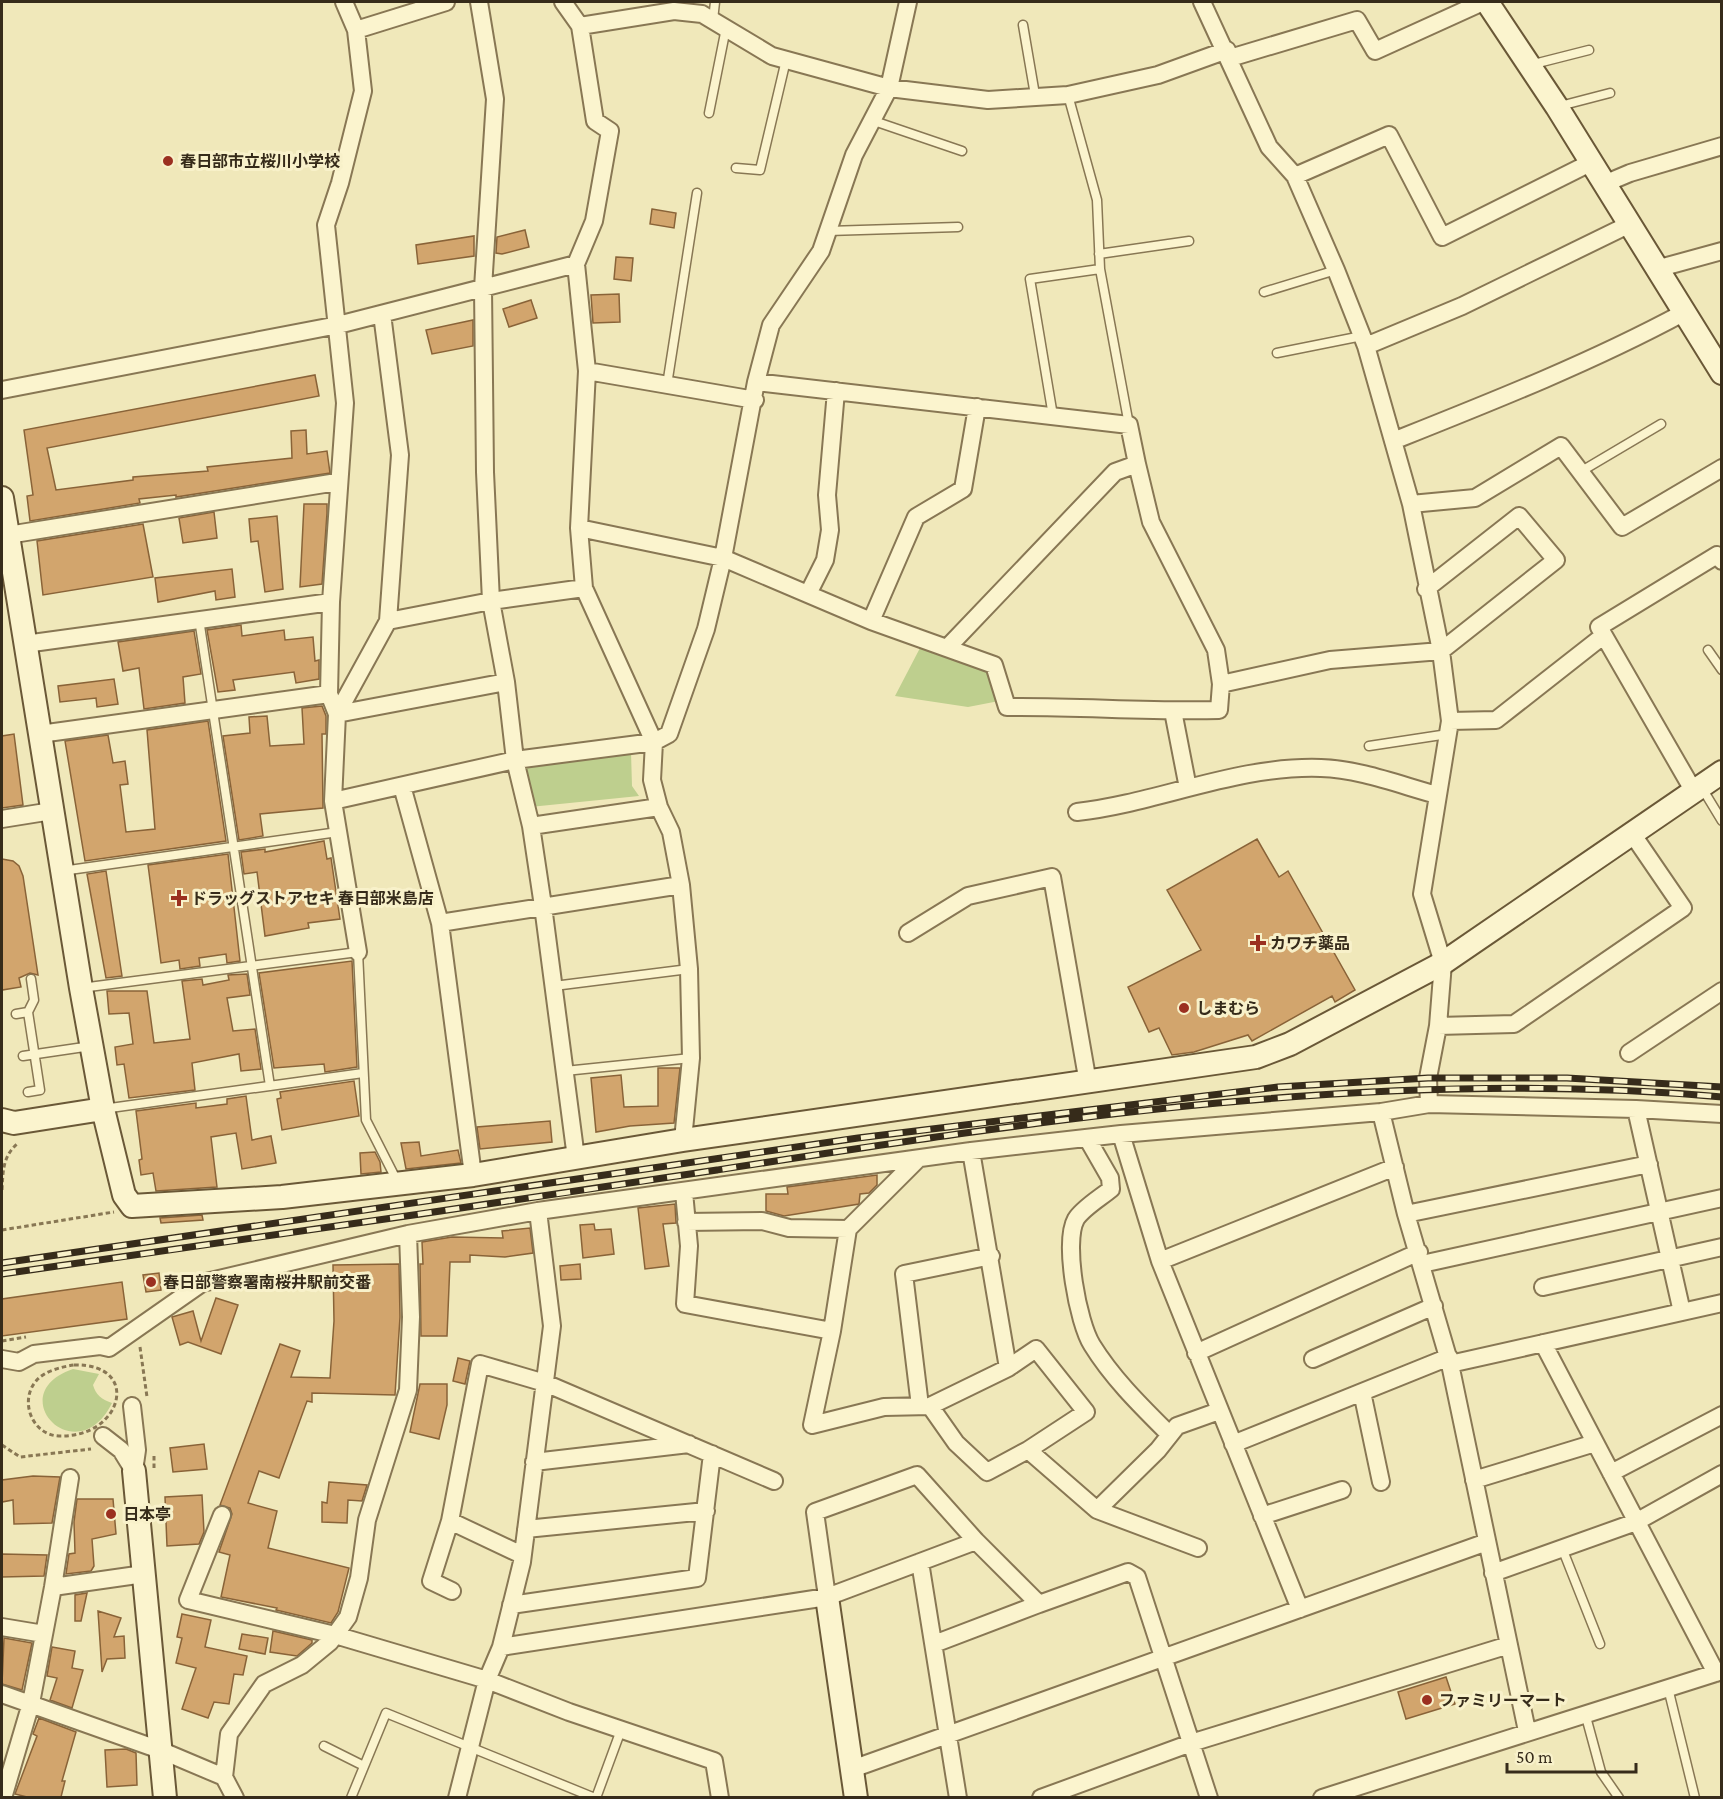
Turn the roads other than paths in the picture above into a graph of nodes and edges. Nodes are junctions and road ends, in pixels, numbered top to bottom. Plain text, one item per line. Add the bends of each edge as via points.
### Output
1 (344, 2) edge
2 (446, 2) edge
3 (479, 2) edge
4 (562, 2) edge
5 (716, 2) edge
6 (908, 2) edge
7 (1202, 2) edge
8 (1485, 2) edge
9 (719, 23) junction
10 (1023, 25) dead end
11 (580, 26) junction
12 (356, 30) junction
13 (1589, 50) dead end
14 (1228, 54) junction
15 (786, 60) junction
16 (1530, 65) junction
17 (889, 88) junction
18 (1610, 93) dead end
19 (1035, 95) junction
20 (1068, 95) junction
21 (1557, 107) junction
22 (709, 113) dead end
23 (872, 120) junction
24 (1722, 146) edge
25 (963, 152) dead end
26 (1590, 164) junction
27 (736, 168) dead end
28 (1296, 176) junction
29 (1604, 184) junction
30 (697, 193) dead end
31 (1628, 225) junction
32 (958, 227) dead end
33 (828, 231) junction
34 (1189, 242) dead end
35 (1722, 251) edge
36 (1099, 254) junction
37 (576, 264) junction
38 (1100, 269) junction
39 (1336, 270) junction
40 (1656, 270) junction
41 (483, 288) junction
42 (1264, 292) dead end
43 (1683, 313) junction
44 (382, 314) junction
45 (338, 325) junction
46 (1364, 341) junction
47 (1277, 353) dead end
48 (587, 371) junction
49 (1722, 373) edge
50 (756, 381) junction
51 (667, 385) junction
52 (2, 390) edge
53 (836, 391) junction
54 (755, 400) junction
55 (977, 407) junction
56 (1053, 416) junction
57 (1661, 424) dead end
58 (1130, 425) junction
59 (1394, 441) junction
60 (1137, 464) junction
61 (1722, 468) edge
62 (1580, 471) junction
63 (337, 482) junction
64 (2, 498) edge
65 (1411, 504) junction
66 (579, 528) junction
67 (7, 550) edge
68 (723, 558) junction
69 (1722, 561) edge
70 (584, 588) junction
71 (1426, 589) junction
72 (808, 594) junction
73 (491, 601) junction
74 (331, 602) junction
75 (199, 619) junction
76 (388, 621) junction
77 (872, 621) junction
78 (1604, 636) junction
79 (25, 644) junction
80 (947, 648) junction
81 (1708, 650) dead end
82 (1441, 651) junction
83 (1722, 670) edge
84 (506, 681) junction
85 (1221, 684) junction
86 (329, 694) junction
87 (213, 711) junction
88 (1173, 711) junction
89 (337, 714) junction
90 (1449, 728) junction
91 (40, 734) junction
92 (654, 742) junction
93 (1369, 746) dead end
94 (515, 760) junction
95 (1722, 772) edge
96 (402, 786) junction
97 (1696, 787) junction
98 (1188, 788) junction
99 (1437, 795) junction
100 (333, 801) junction
101 (659, 807) junction
102 (52, 811) junction
103 (1077, 812) dead end
104 (2, 819) edge
105 (1722, 821) edge
106 (531, 826) junction
107 (338, 832) junction
108 (1631, 832) junction
109 (233, 849) junction
110 (62, 872) junction
111 (681, 885) junction
112 (543, 906) junction
113 (440, 923) junction
114 (908, 933) dead end
115 (358, 952) junction
116 (1443, 963) junction
117 (251, 966) junction
118 (689, 969) junction
119 (31, 979) dead end
120 (554, 986) junction
121 (81, 988) junction
122 (1722, 991) edge
123 (28, 1012) junction
124 (16, 1014) dead end
125 (1438, 1026) junction
126 (91, 1046) junction
127 (1629, 1053) dead end
128 (34, 1054) junction
129 (23, 1056) dead end
130 (691, 1058) junction
131 (565, 1071) junction
132 (363, 1073) junction
133 (1088, 1083) junction
134 (270, 1086) junction
135 (28, 1092) dead end
136 (1429, 1104) junction
137 (103, 1109) junction
138 (1636, 1109) junction
139 (1381, 1112) junction
140 (1722, 1114) edge
141 (9, 1129) edge
142 (1121, 1134) junction
143 (1087, 1138) junction
144 (683, 1140) junction
145 (971, 1151) junction
146 (576, 1158) junction
147 (918, 1159) junction
148 (1649, 1164) junction
149 (1395, 1167) junction
150 (473, 1175) junction
151 (398, 1183) junction
152 (684, 1192) junction
153 (1722, 1198) edge
154 (538, 1211) junction
155 (1659, 1212) junction
156 (1406, 1214) junction
157 (686, 1222) junction
158 (848, 1229) junction
159 (408, 1234) junction
160 (1722, 1247) edge
161 (991, 1256) junction
162 (1420, 1258) junction
163 (1670, 1258) junction
164 (1160, 1261) junction
165 (1543, 1287) dead end
166 (1722, 1303) edge
167 (1434, 1306) junction
168 (1682, 1312) junction
169 (832, 1331) junction
170 (1543, 1343) junction
171 (1196, 1353) junction
172 (2, 1359) edge
173 (1313, 1359) dead end
174 (1449, 1361) junction
175 (1008, 1368) junction
176 (545, 1383) junction
177 (1362, 1392) junction
178 (132, 1406) dead end
179 (925, 1406) junction
180 (1219, 1411) junction
181 (1722, 1414) edge
182 (1170, 1435) junction
183 (103, 1436) dead end
184 (1595, 1443) junction
185 (690, 1444) junction
186 (1233, 1444) junction
187 (1028, 1450) junction
188 (712, 1454) junction
189 (534, 1462) junction
190 (134, 1471) junction
191 (1611, 1473) junction
192 (1722, 1473) edge
193 (70, 1478) dead end
194 (1474, 1480) junction
195 (774, 1481) dead end
196 (1381, 1482) dead end
197 (1342, 1490) dead end
198 (1097, 1510) junction
199 (706, 1511) junction
200 (222, 1515) dead end
201 (1262, 1516) junction
202 (450, 1521) junction
203 (1636, 1522) junction
204 (526, 1529) junction
205 (976, 1541) junction
206 (1487, 1542) junction
207 (1198, 1548) dead end
208 (1562, 1548) junction
209 (522, 1555) junction
210 (920, 1562) junction
211 (1493, 1573) junction
212 (144, 1574) junction
213 (53, 1587) junction
214 (452, 1591) dead end
215 (827, 1597) junction
216 (1039, 1604) junction
217 (511, 1605) junction
218 (1300, 1609) junction
219 (2, 1627) edge
220 (44, 1634) junction
221 (335, 1635) junction
222 (934, 1644) junction
223 (1600, 1644) dead end
224 (1509, 1645) junction
225 (501, 1647) junction
226 (1162, 1658) junction
227 (1719, 1672) edge
228 (487, 1680) junction
229 (1668, 1688) junction
230 (2, 1694) edge
231 (31, 1703) junction
232 (1585, 1713) junction
233 (621, 1730) junction
234 (1527, 1731) junction
235 (948, 1734) junction
236 (1191, 1743) junction
237 (324, 1746) dead end
238 (470, 1748) junction
239 (160, 1750) junction
240 (364, 1766) junction
241 (852, 1769) junction
242 (224, 1777) junction
243 (3, 1797) edge
244 (165, 1797) edge
245 (235, 1797) edge
246 (351, 1797) edge
247 (457, 1797) edge
248 (596, 1797) edge
249 (720, 1797) edge
250 (856, 1797) edge
251 (958, 1797) edge
252 (1041, 1797) edge
253 (1209, 1797) edge
254 (1324, 1797) edge
255 (1619, 1797) edge
256 (1695, 1797) edge

1 - 12 street
2 - 12 street
3 - 41 street via 495,99
4 - 11 street
5 - 9 lane
6 - 17 street
7 - 14 street
8 - 14 street via 1375,51 1357,20
8 - 16 street
9 - 11 street via 702,14 674,11
9 - 15 street via 772,56
9 - 22 lane
10 - 19 lane
11 - 37 street via 595,121 610,131 594,221
12 - 45 street via 363,91 326,225
13 - 16 lane
14 - 20 street
14 - 28 street via 1269,147
15 - 17 street
15 - 27 lane via 760,170
16 - 21 street
17 - 19 street via 988,100
17 - 23 street
18 - 21 lane
19 - 20 street
20 - 36 lane via 1097,200
21 - 26 street
23 - 25 lane
23 - 33 street via 854,155
24 - 29 street
26 - 28 street via 1442,237 1389,135
26 - 29 street
28 - 39 street
29 - 31 street
30 - 51 lane
31 - 40 street
31 - 46 street via 1462,306
32 - 33 lane
33 - 50 street via 821,251 771,325
34 - 36 lane
35 - 40 street
36 - 38 lane
37 - 41 street
37 - 48 street
38 - 56 lane via 1030,279
38 - 58 lane
39 - 42 lane
39 - 46 street
40 - 43 street
41 - 44 street
41 - 73 street
43 - 49 street
43 - 59 street via 1526,387
44 - 45 street
44 - 76 street via 400,455
45 - 52 street
45 - 63 street via 345,403
46 - 47 lane
46 - 59 street
48 - 51 street
48 - 66 street
50 - 53 street
50 - 54 street
51 - 54 street
53 - 55 street
53 - 72 street via 827,495 830,530 825,560
54 - 68 street
55 - 56 street
55 - 77 street via 963,489 916,517
56 - 58 street
57 - 62 lane
58 - 60 street
59 - 65 street
60 - 80 street via 1115,472
60 - 85 street via 1151,522 1216,650
61 - 62 street via 1622,527
62 - 65 street via 1561,446 1475,498
63 - 67 street
63 - 74 street
64 - 67 street
65 - 71 street
66 - 68 street
66 - 70 street
67 - 79 street
68 - 72 street
68 - 92 street via 706,629 669,734
69 - 78 street via 1718,555 1599,627
70 - 73 street
70 - 92 street
71 - 82 street
71 - 82 street via 1519,516 1556,560
72 - 77 street
73 - 76 street
73 - 84 street
74 - 75 street
74 - 86 street
75 - 79 street
75 - 87 lane
76 - 89 street
77 - 80 street
78 - 90 street via 1496,720
78 - 97 street
79 - 91 street
80 - 88 street via 994,665 1007,707 1079,705
81 - 83 lane
82 - 85 street via 1330,660
82 - 90 street
84 - 89 street
84 - 94 street
85 - 88 street via 1219,710
86 - 87 street
86 - 89 street
87 - 91 street
87 - 109 lane
88 - 98 street
89 - 100 street
90 - 93 lane
90 - 99 street
91 - 102 street
92 - 94 street
92 - 101 street via 652,780
94 - 96 street
94 - 106 street
95 - 97 street
96 - 100 street
96 - 113 street
97 - 105 lane
97 - 108 street
98 - 99 street via 1276,770 1322,768
98 - 103 street via 1116,808
99 - 116 street via 1422,894
100 - 107 street
101 - 106 street
101 - 111 street via 671,832
102 - 104 street
102 - 110 street
106 - 112 street
107 - 109 lane
107 - 115 street
108 - 116 street
108 - 125 street via 1683,908 1514,1024
109 - 110 lane
109 - 117 lane
110 - 121 street
111 - 112 street
111 - 118 street
112 - 113 street
112 - 120 street
113 - 150 street
114 - 133 street via 968,896 1052,877
115 - 117 lane
115 - 132 lane
116 - 125 street
116 - 133 street via 1290,1044 1256,1057
117 - 121 lane
117 - 134 lane
118 - 120 lane
118 - 130 street
119 - 123 lane via 34,1000
120 - 131 street
121 - 126 street
122 - 127 street
123 - 124 lane
123 - 128 lane
125 - 136 street via 1428,1078
126 - 128 lane
126 - 137 street
128 - 129 lane
128 - 135 lane via 40,1090
130 - 131 lane
130 - 144 street
131 - 146 street
132 - 134 lane
132 - 151 lane via 366,1120
133 - 144 street
134 - 137 lane
136 - 138 street
136 - 139 street
137 - 141 street
137 - 151 street via 124,1195 132,1206 282,1197
138 - 140 street
138 - 148 street
139 - 142 street
139 - 149 street
142 - 143 street
142 - 164 street
143 - 145 street
143 - 182 street via 1110,1178 1111,1189 1077,1218 1070,1233 1070,1270 1090,1343 1129,1395
144 - 146 street
145 - 147 street
145 - 161 street
146 - 150 street
147 - 152 street
147 - 158 street
148 - 155 street
148 - 156 street
149 - 156 street
149 - 164 street
150 - 151 street
152 - 154 street
152 - 157 street
153 - 155 street
154 - 159 street
154 - 176 street via 552,1326
155 - 162 street
155 - 163 street
156 - 162 street
157 - 158 street via 762,1221 789,1228
157 - 169 street via 686,1304
158 - 169 street
159 - 172 street via 202,1283 109,1348 34,1354 19,1362
159 - 221 street via 408,1390 367,1520 359,1578 348,1617
160 - 163 street
161 - 175 street
161 - 179 street via 904,1274
162 - 167 street
162 - 171 street
163 - 165 street
163 - 168 street
164 - 171 street
166 - 168 street
167 - 173 street
167 - 174 street
168 - 170 street
169 - 179 street via 812,1425 884,1407
170 - 174 street
170 - 184 street
171 - 180 street
174 - 177 street
174 - 194 street
175 - 179 street
175 - 187 street via 1036,1349 1086,1412
176 - 185 street
176 - 189 street
176 - 202 street via 480,1364
177 - 186 street
177 - 196 street
178 - 190 street via 137,1450
179 - 187 street via 987,1472
180 - 182 street via 1177,1426
180 - 186 street
181 - 191 street
182 - 198 street
183 - 190 street via 121,1450
184 - 191 street
184 - 194 street
185 - 188 street
185 - 189 street
186 - 201 street
187 - 198 street
188 - 195 street
188 - 199 street
189 - 204 street
190 - 212 street
191 - 203 street
192 - 203 street
193 - 213 street
194 - 206 street
197 - 201 street
198 - 207 street
199 - 204 street
199 - 217 street via 697,1578
200 - 221 street via 188,1600
201 - 218 street
202 - 209 street
202 - 214 street via 431,1581
203 - 208 street
203 - 227 street
204 - 209 street
205 - 210 street
205 - 215 street via 917,1475 815,1512
205 - 216 street
206 - 211 street
206 - 218 street
208 - 211 street
208 - 223 lane
209 - 217 street
210 - 215 street
210 - 222 street
211 - 224 street
212 - 213 street
212 - 239 street
213 - 220 street
215 - 225 street
215 - 241 street
216 - 222 street
216 - 226 street via 1128,1572 1137,1577
217 - 225 street
218 - 226 street
219 - 220 street
220 - 231 street
221 - 228 street
221 - 242 street via 302,1665 264,1684 229,1734
222 - 235 street
224 - 234 street
224 - 236 street
225 - 228 street
226 - 235 street
226 - 236 street
227 - 229 street
228 - 233 street
228 - 238 street
229 - 232 street
229 - 256 lane
230 - 231 street
231 - 239 street
231 - 243 street
232 - 234 street
232 - 255 lane via 1601,1772
233 - 248 lane
233 - 249 street via 714,1761
234 - 254 street
235 - 241 street
235 - 251 street
236 - 252 street
236 - 253 street
237 - 240 lane
238 - 240 lane via 386,1713
238 - 247 street
238 - 248 lane
239 - 242 street
239 - 244 street
240 - 246 lane
241 - 250 street
242 - 245 street

